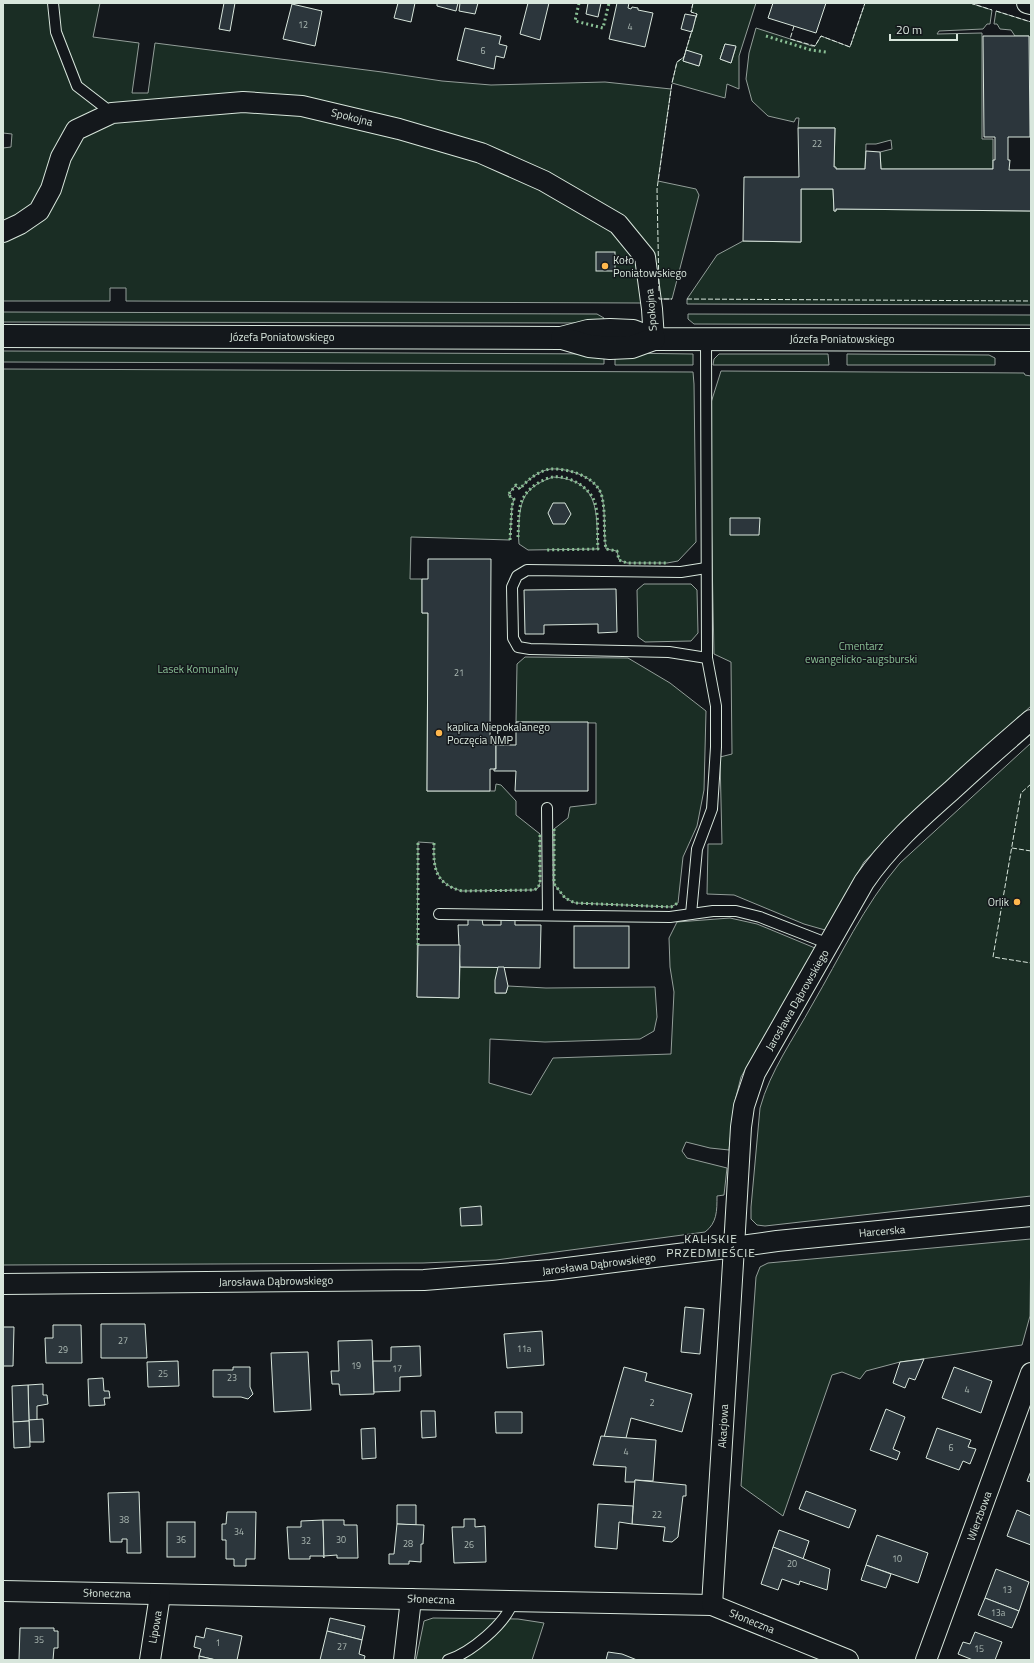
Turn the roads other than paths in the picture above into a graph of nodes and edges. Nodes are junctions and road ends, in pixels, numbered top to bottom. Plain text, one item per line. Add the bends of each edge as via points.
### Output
1 (53, 3) edge
2 (1027, 3) edge
3 (1031, 4) edge
4 (112, 113) junction
5 (3, 232) edge
6 (3, 336) edge
7 (654, 338) junction
8 (706, 339) junction
9 (1031, 340) edge
10 (706, 568) junction
11 (707, 658) junction
12 (1031, 720) edge
13 (546, 808) dead end
14 (439, 914) dead end
15 (691, 914) junction
16 (548, 915) junction
17 (829, 944) junction
18 (1031, 1216) edge
19 (734, 1247) junction
20 (3, 1284) edge
21 (1031, 1372) edge
22 (3, 1591) edge
23 (160, 1594) junction
24 (411, 1599) junction
25 (513, 1601) junction
26 (712, 1605) junction
27 (150, 1660) edge
28 (404, 1660) edge
29 (448, 1660) edge
30 (848, 1660) edge
31 (926, 1660) edge

1 - 4 lane via 56,32 77,86
2 - 3 street
4 - 5 street, Spokojna via 76,130 61,158 52,189 39,211
4 - 7 street, Spokojna via 243,102 283,104 392,127 481,153 544,181 618,224 645,257
6 - 7 street, Józefa Poniatowskiego via 561,338 589,346 610,348 632,347
7 - 8 street, Józefa Poniatowskiego
8 - 9 street, Józefa Poniatowskiego
8 - 10 lane
10 - 11 lane
10 - 11 lane via 681,572 527,570 516,576 512,587 513,638 518,646 530,649 669,652
11 - 15 lane via 716,706 712,809 697,848
12 - 17 street, Jarosława Dąbrowskiego via 893,845 864,882
13 - 16 lane
14 - 16 lane
15 - 16 lane via 670,917
15 - 17 lane via 713,910 736,910
17 - 19 street, Jarosława Dąbrowskiego via 755,1073 748,1091 741,1127
18 - 19 street, Harcerska
19 - 20 street, Jarosława Dąbrowskiego via 551,1270 424,1280
19 - 26 street, Akacjowa
21 - 31 street, Wierzbowa
22 - 23 street, Słoneczna
23 - 24 street, Słoneczna
23 - 27 street, Lipowa
24 - 25 street, Słoneczna
24 - 28 street
25 - 26 street, Słoneczna
25 - 29 lane via 505,1616 487,1635
26 - 30 street, Słoneczna

